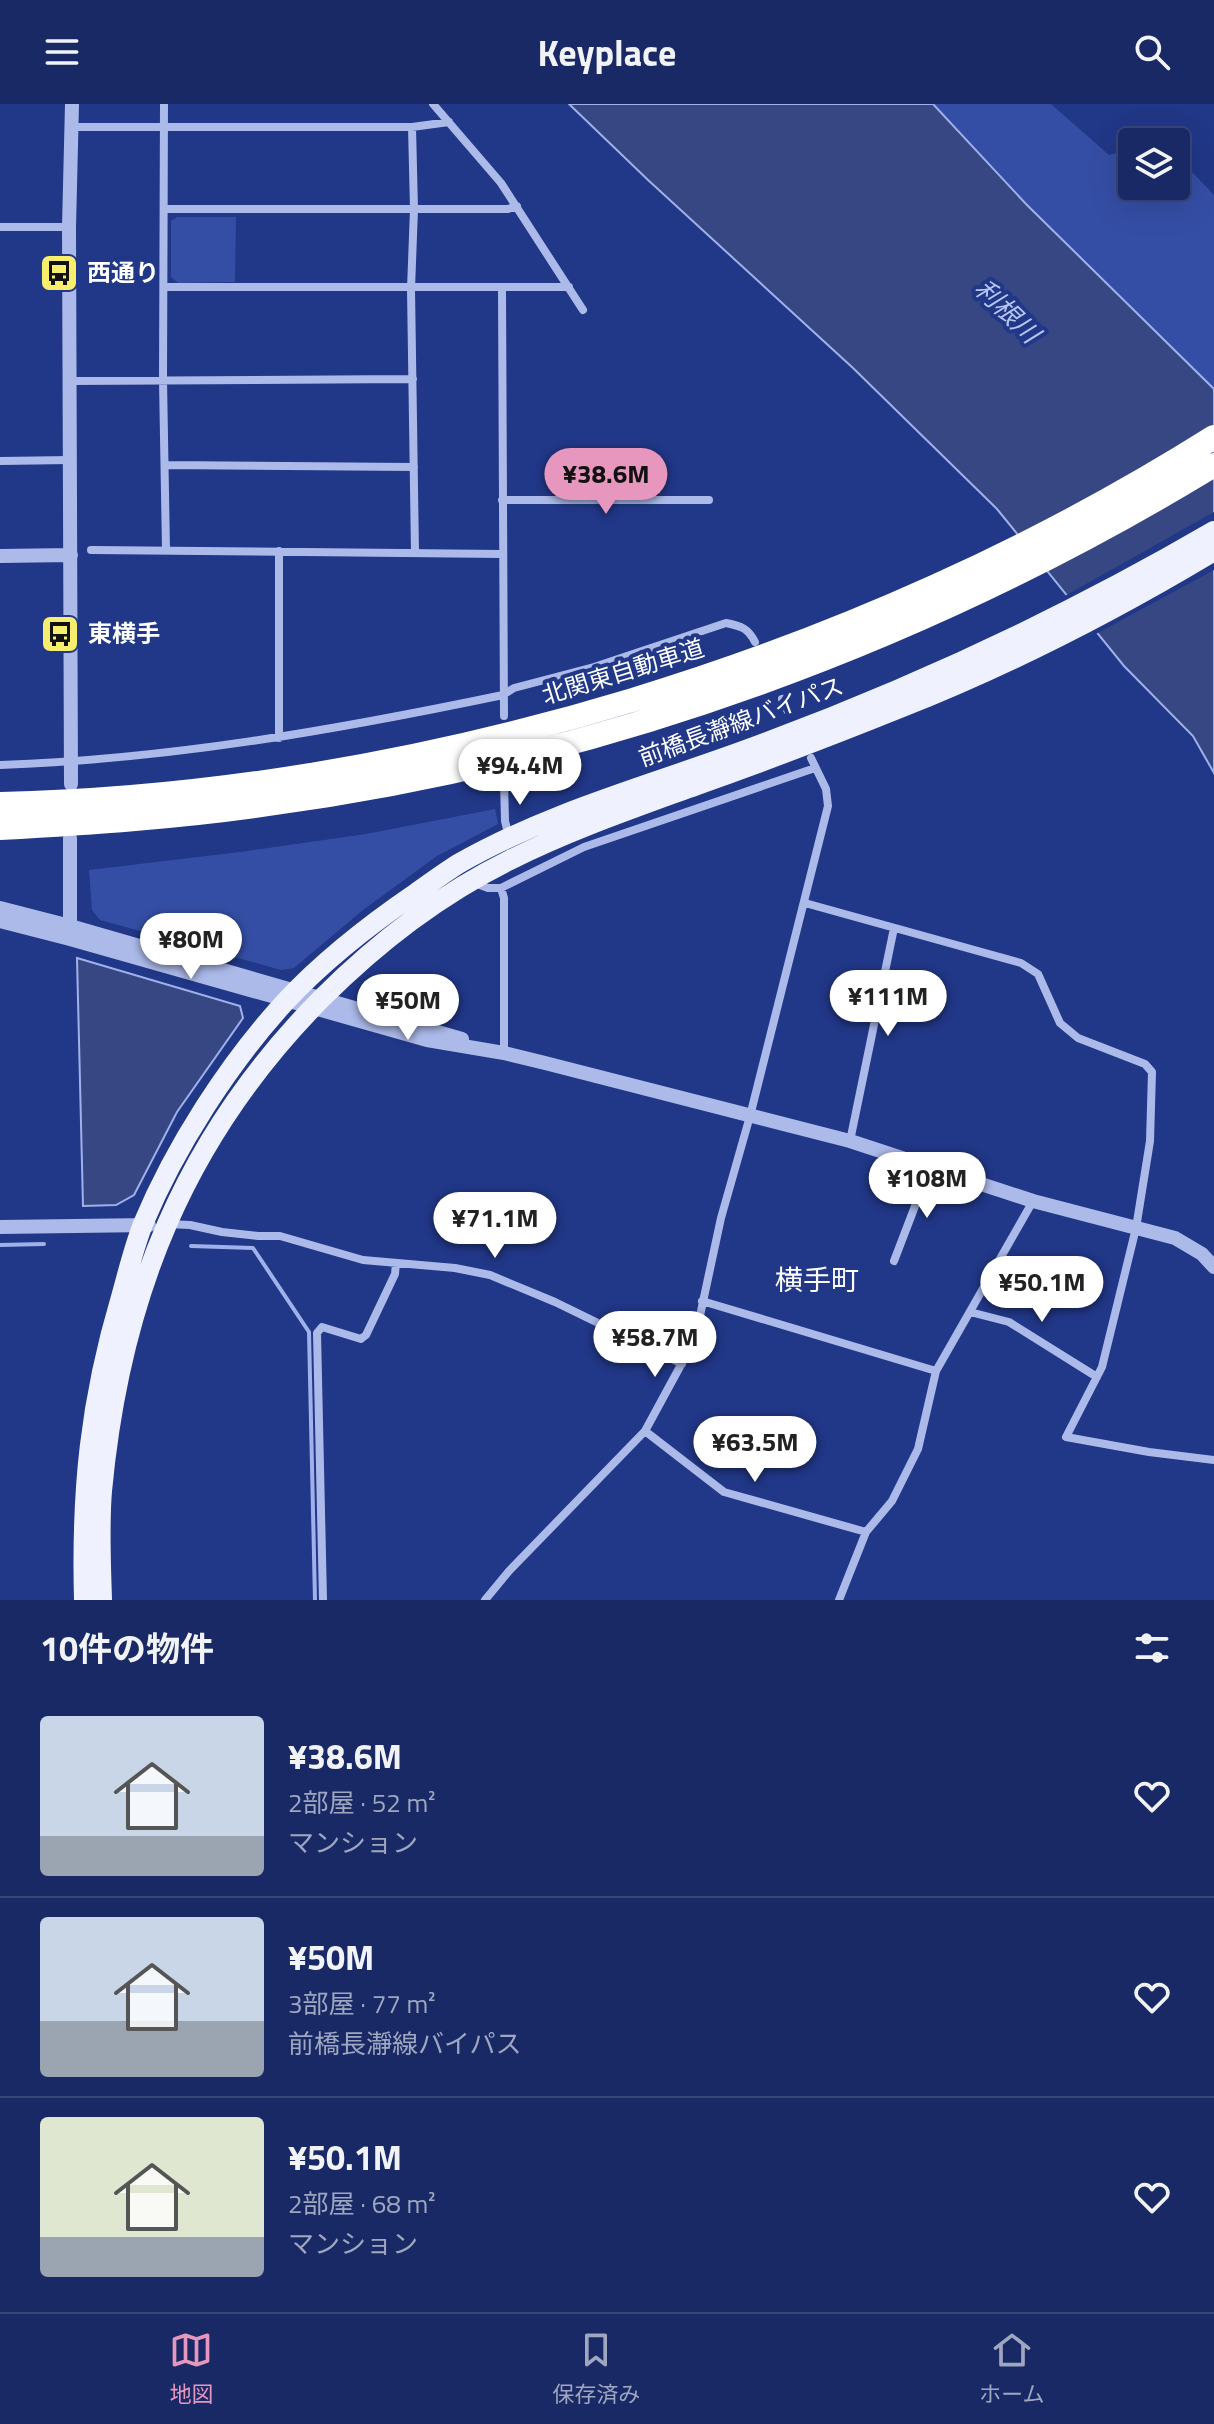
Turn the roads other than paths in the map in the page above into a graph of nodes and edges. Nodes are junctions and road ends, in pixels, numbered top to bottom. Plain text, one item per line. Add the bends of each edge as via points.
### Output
1 (72, 104) edge
2 (164, 104) edge
3 (433, 104) edge
4 (449, 122) junction
5 (71, 127) junction
6 (164, 127) junction
7 (412, 127) junction
8 (517, 206) junction
9 (165, 209) junction
10 (414, 209) junction
11 (0, 227) edge
12 (69, 227) junction
13 (164, 287) junction
14 (569, 287) junction
15 (411, 289) junction
16 (502, 289) junction
17 (583, 310) dead end
18 (413, 379) junction
19 (163, 380) junction
20 (71, 381) junction
21 (1214, 437) edge
22 (71, 460) junction
23 (0, 461) edge
24 (166, 465) junction
25 (1214, 465) edge
26 (414, 467) junction
27 (502, 500) junction
28 (709, 500) dead end
29 (1214, 531) edge
30 (91, 550) dead end
31 (166, 550) junction
32 (279, 551) junction
33 (1214, 551) edge
34 (415, 553) junction
35 (502, 554) junction
36 (71, 555) junction
37 (0, 556) edge
38 (755, 642) dead end
39 (503, 695) junction
40 (782, 699) dead end
41 (897, 700) junction
42 (787, 710) dead end
43 (504, 716) dead end
44 (279, 738) junction
45 (811, 758) dead end
46 (70, 762) junction
47 (0, 765) edge
48 (815, 768) junction
49 (504, 780) dead end
50 (71, 784) dead end
51 (0, 804) edge
52 (0, 828) edge
53 (70, 838) dead end
54 (509, 838) junction
55 (472, 882) junction
56 (501, 888) junction
57 (805, 903) junction
58 (0, 908) edge
59 (0, 921) edge
60 (894, 928) junction
61 (70, 932) junction
62 (292, 996) junction
63 (317, 1003) junction
64 (504, 1053) junction
65 (750, 1116) junction
66 (850, 1141) junction
67 (930, 1167) junction
68 (1033, 1201) junction
69 (166, 1224) junction
70 (143, 1225) junction
71 (0, 1227) edge
72 (1136, 1228) junction
73 (894, 1261) dead end
74 (396, 1263) junction
75 (1214, 1267) edge
76 (702, 1301) junction
77 (970, 1312) junction
78 (682, 1364) junction
79 (936, 1371) junction
80 (1097, 1377) junction
81 (645, 1431) junction
82 (1214, 1460) edge
83 (866, 1532) junction
84 (84, 1600) edge
85 (102, 1600) edge
86 (323, 1600) edge
87 (485, 1600) edge
88 (839, 1600) edge

1 - 5 street
2 - 6 street
3 - 4 street
4 - 7 street
4 - 8 street
5 - 6 street
5 - 12 street
6 - 7 street
6 - 9 street
7 - 10 street
8 - 10 street
8 - 14 street
9 - 10 street
9 - 13 street
10 - 15 street
11 - 12 street
12 - 20 street
13 - 15 street
13 - 19 street
14 - 16 street
14 - 17 street
15 - 16 street
15 - 18 street
16 - 27 street
18 - 19 street
18 - 26 street
19 - 20 street
19 - 24 street
20 - 22 street
21 - 51 highway, 北関東自動車道 via 1102,502 931,588 679,686 439,750 255,782
22 - 23 street
22 - 36 street
24 - 26 street
24 - 31 street
25 - 52 highway via 1114,523 939,610 686,708 444,773 272,804
26 - 34 street
27 - 28 street
27 - 35 street
29 - 41 main road, 前橋長瀞線バイパス
30 - 31 street
31 - 32 street
32 - 34 street
32 - 44 street
33 - 41 main road, 前橋長瀞線バイパス via 980,674
34 - 35 street
35 - 39 street
36 - 37 street
36 - 46 street
38 - 39 street via 742,626 726,623
39 - 43 street
39 - 44 street
40 - 42 street
41 - 54 main road, 前橋長瀞線バイパス via 586,805
41 - 55 main road, 前橋長瀞線バイパス via 595,822
44 - 46 street
45 - 48 street
46 - 47 street
46 - 50 street
48 - 56 street via 584,847
48 - 57 street via 828,806
49 - 54 street
53 - 61 street
54 - 62 main road, 前橋長瀞線バイパス via 457,865 366,928
55 - 56 street
55 - 63 main road, 前橋長瀞線バイパス via 387,940
56 - 64 street
57 - 60 street
57 - 65 street
58 - 61 street
59 - 61 street
60 - 66 street
60 - 72 street via 1021,963 1038,974 1060,1023 1078,1038 1145,1064 1152,1072 1150,1141
61 - 62 street
62 - 63 street
62 - 70 main road, 前橋長瀞線バイパス via 193,1126
63 - 64 street via 450,1034
63 - 69 main road, 前橋長瀞線バイパス via 217,1127
64 - 65 street
65 - 66 street
65 - 76 street
66 - 67 street
67 - 68 street
67 - 73 street
68 - 72 street
68 - 77 street
69 - 70 street
69 - 74 street via 280,1236 335,1254
69 - 85 main road, 前橋長瀞線バイパス via 127,1341 114,1407 102,1493
70 - 71 street
70 - 84 main road, 前橋長瀞線バイパス via 95,1404 84,1490
72 - 75 street via 1175,1238
72 - 80 street
74 - 78 street via 490,1275
74 - 86 street via 366,1335 361,1339 322,1327 317,1333
76 - 78 street via 695,1339
76 - 79 street
77 - 79 street
77 - 80 street via 1009,1322
78 - 81 street
79 - 83 street via 918,1449 892,1501
80 - 82 street via 1066,1437
81 - 83 street via 724,1492
81 - 87 street
83 - 88 street

